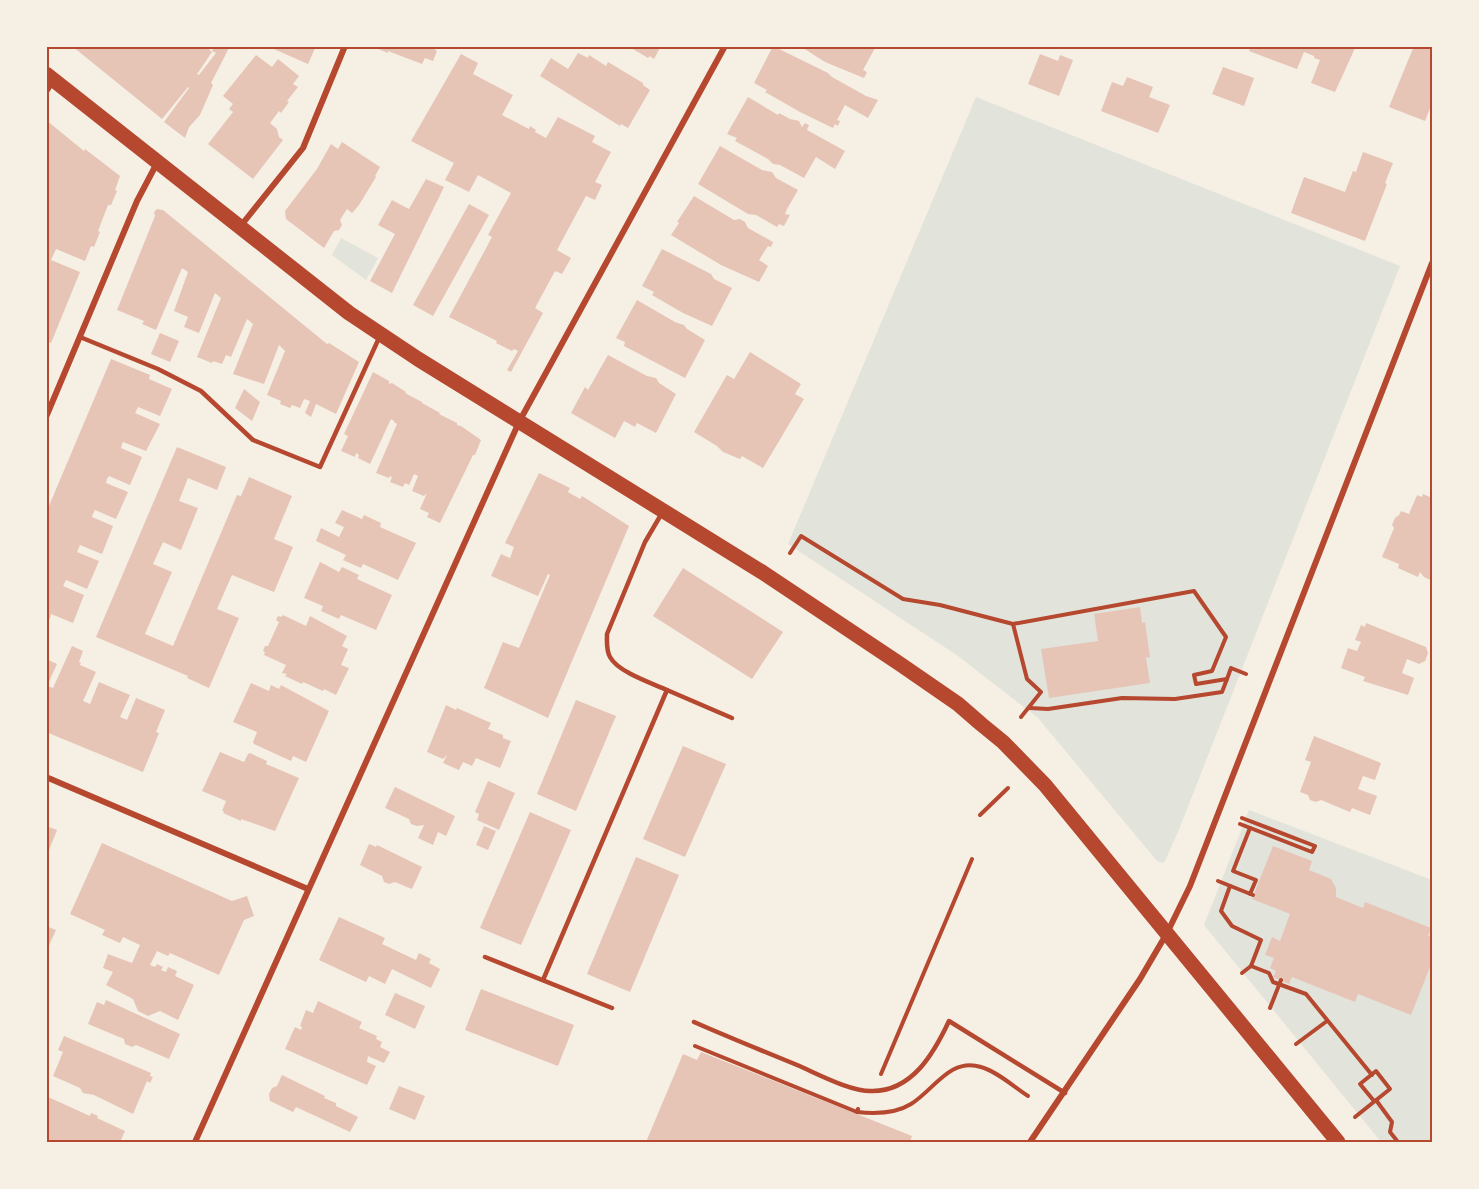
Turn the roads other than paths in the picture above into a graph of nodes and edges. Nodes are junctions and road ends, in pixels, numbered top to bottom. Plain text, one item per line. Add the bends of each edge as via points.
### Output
1 (345, 46) edge
2 (725, 46) edge
3 (49, 82) edge
4 (157, 163) junction
5 (239, 228) junction
6 (1432, 263) edge
7 (380, 335) junction
8 (80, 337) junction
9 (46, 417) edge
10 (519, 422) junction
11 (663, 511) junction
12 (667, 690) junction
13 (732, 718) dead end
14 (46, 777) edge
15 (309, 889) junction
16 (1167, 933) junction
17 (485, 957) dead end
18 (543, 980) junction
19 (612, 1008) dead end
20 (694, 1022) dead end
21 (1065, 1094) junction
22 (195, 1143) edge
23 (1030, 1143) edge
24 (1338, 1143) edge

1 - 5 street via 303,148
2 - 10 street
3 - 4 main road
4 - 5 main road
4 - 8 street
5 - 7 main road
6 - 16 street via 1190,886
7 - 8 lane via 320,467 253,440 201,391
7 - 10 main road
8 - 9 street
10 - 11 main road
10 - 15 street
11 - 12 lane via 645,542 607,634 606,646 619,668
11 - 16 main road via 762,572 958,704 1045,785
12 - 13 lane
12 - 18 lane
14 - 15 street
15 - 22 street
16 - 21 street
16 - 24 main road
17 - 18 lane
18 - 19 lane
20 - 21 lane via 832,1080 870,1091 897,1084 924,1066 949,1021
21 - 23 street

